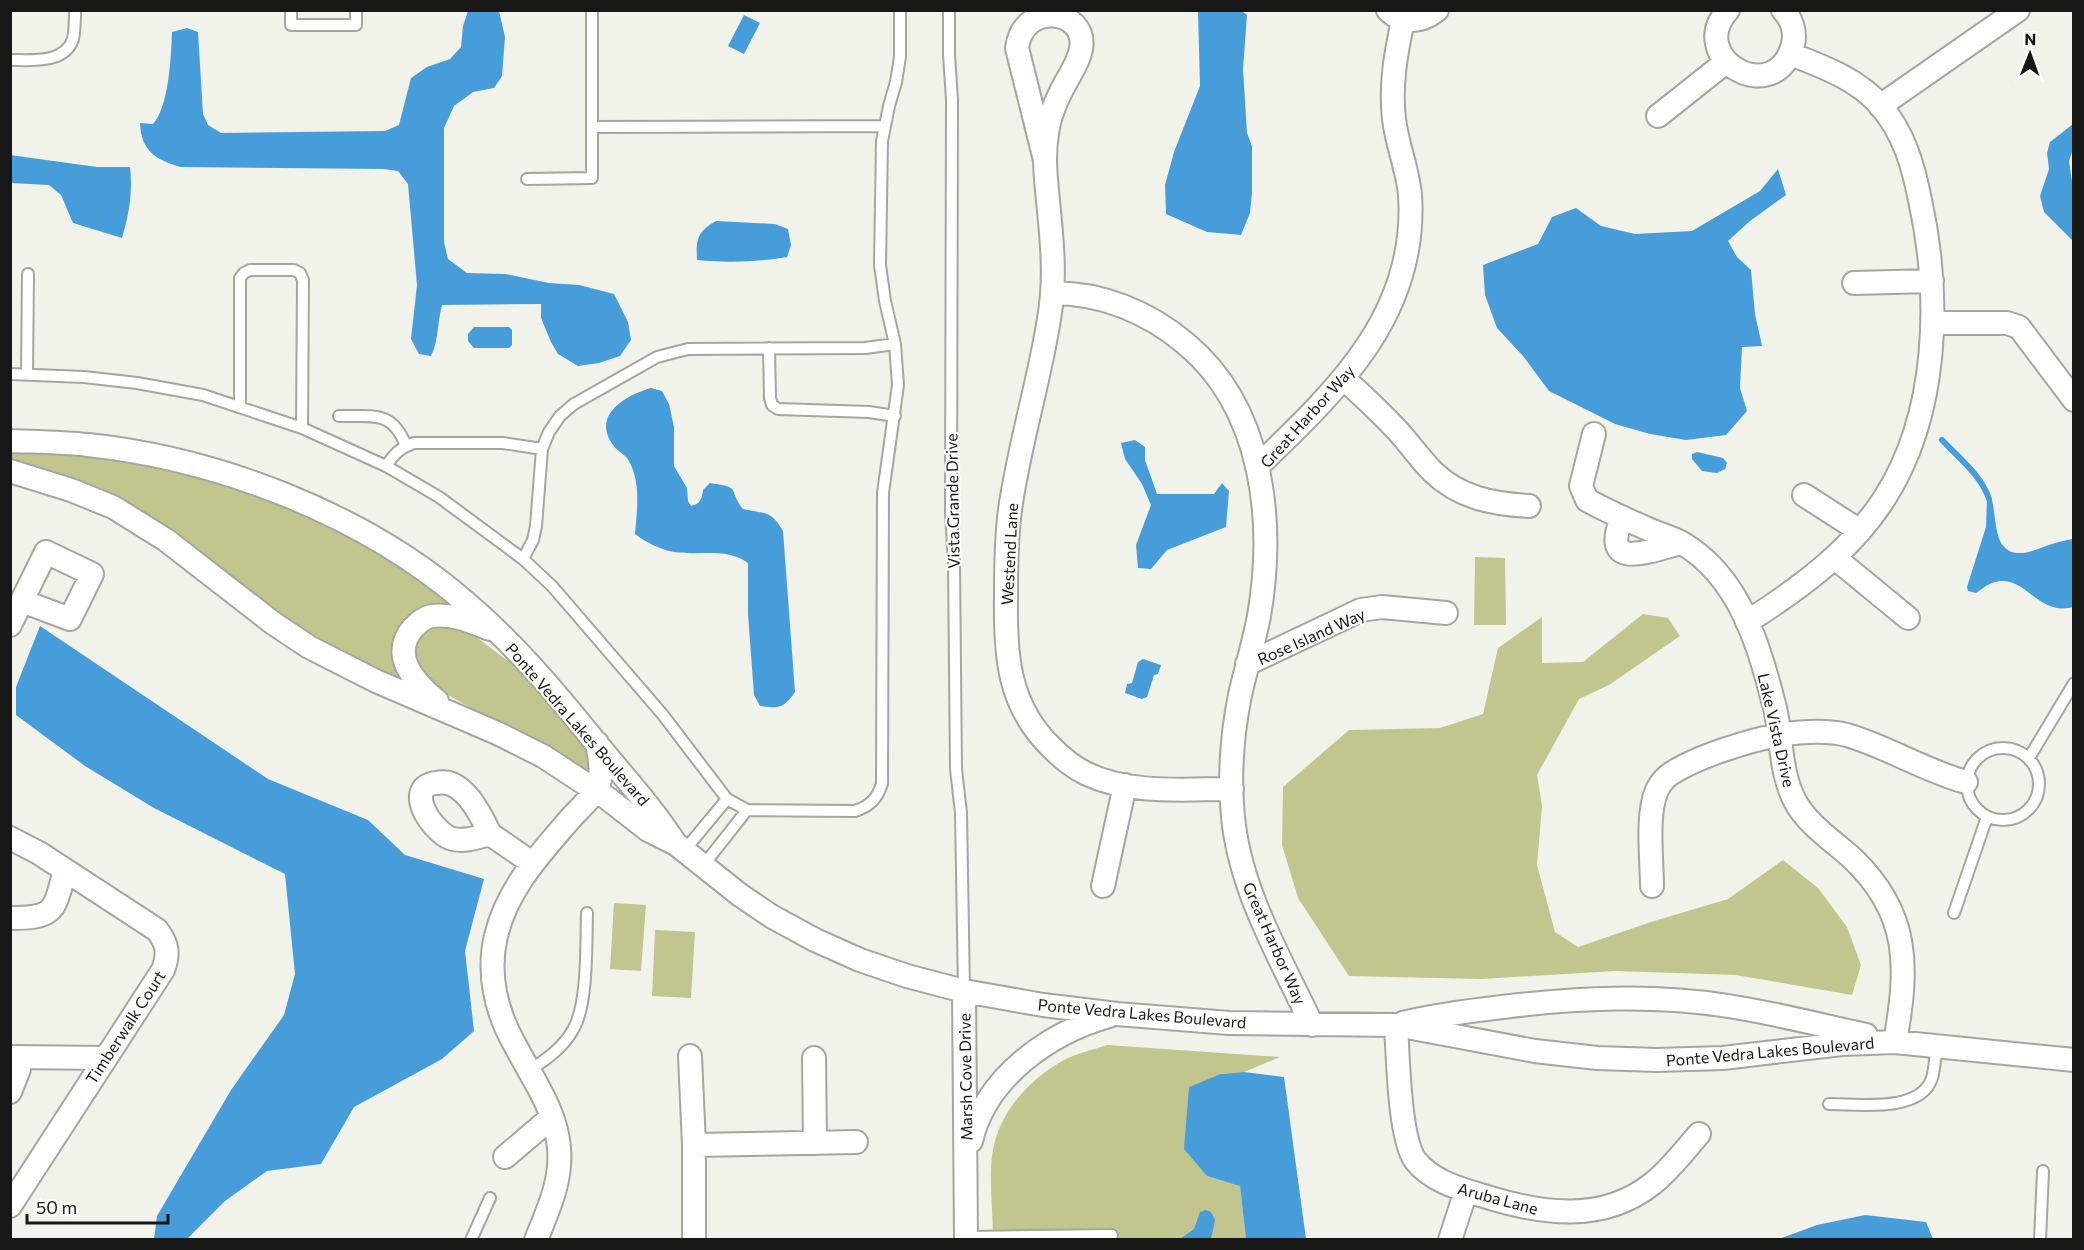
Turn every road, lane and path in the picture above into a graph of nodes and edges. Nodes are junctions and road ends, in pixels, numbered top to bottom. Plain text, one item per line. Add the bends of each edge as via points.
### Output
1 (75, 10) edge
2 (291, 10) edge
3 (356, 10) edge
4 (592, 10) edge
5 (900, 10) edge
6 (949, 10) edge
7 (1437, 10) edge
8 (1783, 10) edge
9 (2018, 10) edge
10 (1056, 12) edge
11 (1720, 13) edge
12 (1396, 15) edge
13 (1791, 54) junction
14 (10, 60) edge
15 (1726, 62) junction
16 (1880, 106) junction
17 (1658, 116) dead end
18 (884, 126) junction
19 (592, 127) junction
20 (1045, 160) junction
21 (527, 179) dead end
22 (28, 274) dead end
23 (1932, 281) junction
24 (1854, 284) dead end
25 (1052, 293) junction
26 (1932, 322) junction
27 (895, 344) junction
28 (769, 348) junction
29 (10, 374) edge
30 (27, 374) junction
31 (1344, 379) junction
32 (2073, 400) edge
33 (240, 407) junction
34 (339, 416) dead end
35 (895, 416) junction
36 (302, 428) junction
37 (1594, 434) dead end
38 (10, 441) edge
39 (406, 446) junction
40 (542, 449) junction
41 (386, 465) junction
42 (1257, 467) junction
43 (10, 471) edge
44 (1804, 495) dead end
45 (1529, 506) dead end
46 (1622, 518) junction
47 (1860, 531) junction
48 (1681, 543) junction
49 (1835, 558) junction
50 (523, 559) junction
51 (21, 601) dead end
52 (1446, 613) dead end
53 (1908, 618) dead end
54 (1747, 622) junction
55 (10, 625) edge
56 (497, 631) junction
57 (1247, 664) junction
58 (2073, 683) edge
59 (449, 712) junction
60 (1779, 735) junction
61 (597, 743) junction
62 (2029, 758) junction
63 (1966, 782) junction
64 (1125, 785) junction
65 (1232, 789) junction
66 (595, 790) junction
67 (727, 799) junction
68 (747, 810) junction
69 (1988, 817) junction
70 (490, 834) dead end
71 (10, 838) edge
72 (680, 848) junction
73 (532, 863) junction
74 (702, 867) junction
75 (65, 870) junction
76 (1103, 886) dead end
77 (1652, 886) dead end
78 (587, 913) dead end
79 (1954, 913) dead end
80 (10, 918) edge
81 (964, 991) junction
82 (1117, 1014) junction
83 (1312, 1025) junction
84 (1396, 1025) junction
85 (1895, 1042) junction
86 (1937, 1045) junction
87 (690, 1056) dead end
88 (14, 1058) edge
89 (105, 1058) junction
90 (814, 1058) dead end
91 (2073, 1060) edge
92 (530, 1070) junction
93 (10, 1092) edge
94 (1829, 1104) dead end
95 (552, 1117) junction
96 (1699, 1134) dead end
97 (856, 1142) dead end
98 (814, 1143) junction
99 (694, 1144) junction
100 (505, 1157) dead end
101 (966, 1163) junction
102 (2043, 1171) dead end
103 (1466, 1191) junction
104 (490, 1198) dead end
105 (10, 1206) edge
106 (1112, 1235) dead end
107 (966, 1238) edge
108 (471, 1239) edge
109 (536, 1239) edge
110 (694, 1239) edge
111 (1450, 1239) edge
112 (2040, 1239) edge

1 - 14 lane via 74,37 63,54
2 - 3 lane via 291,25 334,25 356,24
4 - 19 lane
5 - 18 lane via 900,57
6 - 81 lane, Vista Grande Drive via 951,512
7 - 12 street, Great Harbor Way via 1416,21
8 - 13 street via 1793,26
9 - 16 street
10 - 20 street via 1073,22 1082,46 1078,62 1053,108
10 - 20 street via 1034,16 1024,25 1017,48
11 - 15 street via 1717,38
12 - 31 street, Great Harbor Way via 1392,94 1410,192 1406,258 1385,318
13 - 15 street via 1770,73 1758,76 1744,75
13 - 16 street via 1843,76
15 - 17 street
16 - 23 street via 1901,137 1912,163 1928,234
18 - 19 lane
18 - 27 lane via 880,265
19 - 21 lane via 592,178
20 - 25 street, Westend Lane via 1053,254
22 - 30 lane
23 - 24 street
23 - 26 street
25 - 42 street via 1097,297 1125,307 1158,323 1194,350 1228,392 1248,435
25 - 64 street, Westend Lane via 1010,511 1006,557 1009,665 1019,703 1045,742 1083,772
26 - 32 street via 2007,323 2019,327
26 - 47 street via 1926,388 1917,428 1885,498
27 - 28 lane via 865,348
27 - 35 lane
28 - 35 lane via 770,398 778,409
28 - 40 lane via 688,349 657,357 574,404 549,432
29 - 30 lane
30 - 33 lane via 137,383 203,395
31 - 42 street, Great Harbor Way
31 - 45 street via 1449,485 1482,501
33 - 36 lane
33 - 36 lane via 240,278 250,270 294,270 303,280
34 - 39 lane via 376,417 391,422 400,430
35 - 68 lane via 883,493 883,772 879,794 865,807 855,810
36 - 41 lane
37 - 46 street, Lake Vista Drive via 1581,486 1587,500
38 - 56 street, Ponte Vedra Lakes Boulevard via 87,445 158,456 275,491 335,517 423,570
39 - 40 lane via 503,443
39 - 41 lane
40 - 50 lane via 536,526
41 - 50 lane via 439,497
42 - 57 street, Great Harbor Way via 1263,497 1264,575
43 - 59 street, Ponte Vedra Lakes Boulevard via 113,507 165,540 309,647
44 - 47 street
46 - 48 street, Lake Vista Drive
46 - 48 street via 1616,545 1629,555
47 - 49 street
48 - 54 street, Lake Vista Drive via 1722,578 1738,600
49 - 53 street
49 - 54 street via 1791,594
50 - 67 lane via 598,638
51 - 55 street
52 - 57 street, Rose Island Way via 1382,607 1362,610
54 - 60 street, Lake Vista Drive via 1766,678
56 - 59 street via 445,615 429,616 408,634 405,663 412,678
56 - 61 street, Ponte Vedra Lakes Boulevard via 540,674
57 - 65 street, Great Harbor Way via 1233,742
58 - 62 lane
59 - 66 street, Ponte Vedra Lakes Boulevard via 543,756
60 - 63 street via 1845,734
60 - 77 street via 1698,761 1662,782 1656,792 1652,818
60 - 85 street, Lake Vista Drive via 1795,801 1867,873 1892,913 1904,970
61 - 66 street via 600,774
61 - 72 street, Ponte Vedra Lakes Boulevard
62 - 63 lane via 2015,749 1998,748 1982,754 1971,766
62 - 69 lane via 2039,776 2038,796 2026,813 2007,821
63 - 69 lane via 1976,809
64 - 65 street, Westend Lane
64 - 76 street
65 - 83 street, Great Harbor Way via 1240,858 1252,897
66 - 72 street, Ponte Vedra Lakes Boulevard via 648,830
66 - 73 street
67 - 68 lane
67 - 72 lane
68 - 74 lane
69 - 79 lane
70 - 73 street
71 - 75 street, Timberwalk Court
72 - 74 street, Ponte Vedra Lakes Boulevard
73 - 92 street via 502,915 492,960 501,1016
74 - 81 street, Ponte Vedra Lakes Boulevard via 771,916 815,940 860,960
75 - 80 street via 53,907 45,915
75 - 89 street, Timberwalk Court via 157,930 167,946 164,970
78 - 92 lane via 581,1000 574,1028 560,1048
81 - 82 street, Ponte Vedra Lakes Boulevard
81 - 101 street, Marsh Cove Drive
82 - 83 street, Ponte Vedra Lakes Boulevard
82 - 101 street, Marsh Cove Drive via 1061,1035 1014,1069 981,1113
83 - 84 street, Ponte Vedra Lakes Boulevard
84 - 85 street, Ponte Vedra Lakes Boulevard via 1535,1052 1597,1059 1723,1058
84 - 85 street, Ponte Vedra Lakes Boulevard via 1548,1001 1656,999 1727,1006
84 - 103 street, Aruba Lane via 1408,1145 1428,1173
85 - 86 street, Ponte Vedra Lakes Boulevard
86 - 91 street, Ponte Vedra Lakes Boulevard
86 - 94 lane via 1928,1087 1912,1100
87 - 99 street
88 - 89 street
88 - 93 street via 19,1069
89 - 105 street, Timberwalk Court
90 - 98 street
92 - 95 street
95 - 100 street
95 - 109 street via 560,1148 558,1174 553,1200
96 - 103 street, Aruba Lane via 1652,1185 1610,1206 1548,1212
97 - 98 street
98 - 99 street
99 - 110 street
101 - 107 street, Marsh Cove Drive
102 - 112 lane
103 - 111 street
104 - 108 lane
106 - 107 lane

